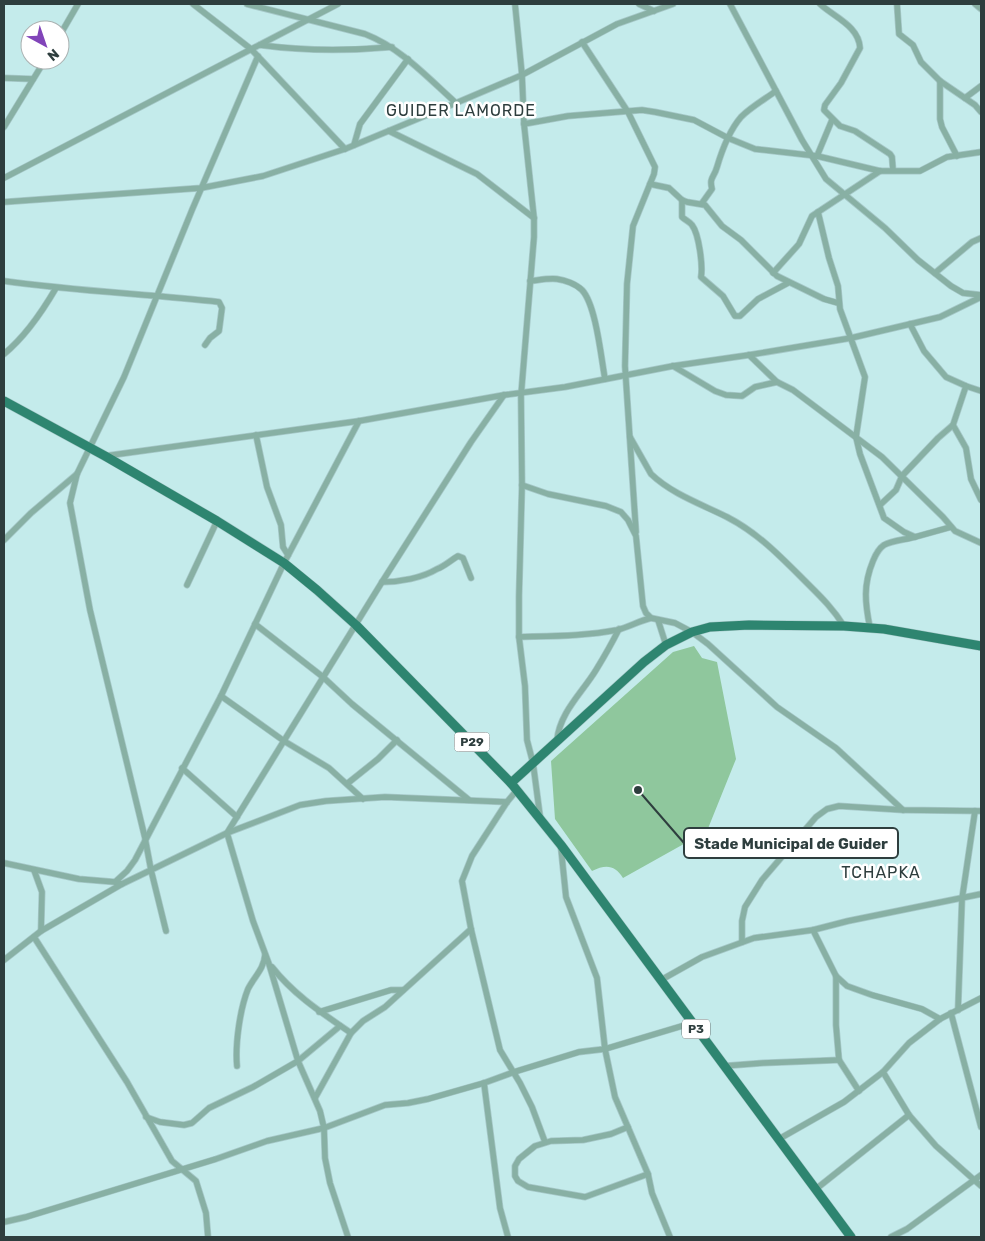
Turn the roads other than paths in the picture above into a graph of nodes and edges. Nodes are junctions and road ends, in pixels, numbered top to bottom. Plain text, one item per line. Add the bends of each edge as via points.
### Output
1 (78, 4) edge
2 (193, 4) edge
3 (247, 4) edge
4 (338, 4) edge
5 (516, 4) edge
6 (639, 4) edge
7 (673, 4) edge
8 (730, 4) edge
9 (820, 4) edge
10 (897, 4) edge
11 (974, 4) edge
12 (981, 9) edge
13 (654, 11) junction
14 (69, 20) edge
15 (306, 20) junction
16 (582, 42) junction
17 (259, 45) junction
18 (392, 47) junction
19 (251, 49) junction
20 (258, 56) junction
21 (408, 59) junction
22 (39, 70) edge
23 (522, 75) junction
24 (4, 78) edge
25 (33, 79) junction
26 (940, 81) junction
27 (981, 86) edge
28 (776, 91) junction
29 (965, 98) junction
30 (456, 103) junction
31 (628, 112) junction
32 (981, 112) edge
33 (832, 120) junction
34 (524, 124) junction
35 (4, 127) edge
36 (389, 131) junction
37 (728, 138) junction
38 (354, 145) junction
39 (345, 149) junction
40 (981, 152) edge
41 (814, 156) junction
42 (957, 156) junction
43 (893, 170) junction
44 (880, 171) junction
45 (4, 178) edge
46 (650, 184) junction
47 (201, 188) junction
48 (845, 195) junction
49 (682, 200) junction
50 (4, 202) edge
51 (702, 203) junction
52 (818, 212) junction
53 (534, 218) junction
54 (981, 238) edge
55 (935, 273) junction
56 (774, 274) junction
57 (4, 281) edge
58 (530, 281) junction
59 (788, 283) junction
60 (56, 288) junction
61 (158, 295) junction
62 (981, 296) edge
63 (838, 303) junction
64 (910, 324) junction
65 (852, 338) junction
66 (205, 345) dead end
67 (4, 354) edge
68 (749, 355) junction
69 (673, 366) junction
70 (625, 375) junction
71 (605, 379) junction
72 (777, 382) junction
73 (966, 386) junction
74 (981, 391) edge
75 (521, 392) junction
76 (504, 395) junction
77 (4, 400) edge
78 (359, 421) junction
79 (953, 425) junction
80 (256, 435) junction
81 (629, 435) junction
82 (856, 437) junction
83 (89, 448) junction
84 (105, 456) junction
85 (77, 474) junction
86 (902, 476) junction
87 (522, 485) junction
88 (981, 500) edge
89 (880, 505) junction
90 (217, 522) junction
91 (951, 527) junction
92 (636, 536) junction
93 (915, 538) junction
94 (4, 540) edge
95 (981, 543) edge
96 (286, 559) junction
97 (471, 578) dead end
98 (382, 582) junction
99 (187, 585) dead end
100 (654, 619) junction
101 (255, 624) junction
102 (356, 624) junction
103 (844, 626) junction
104 (870, 628) junction
105 (619, 629) junction
106 (692, 632) junction
107 (519, 637) junction
108 (666, 645) junction
109 (981, 646) edge
110 (323, 676) junction
111 (221, 696) junction
112 (396, 740) junction
113 (557, 740) junction
114 (284, 741) junction
115 (532, 763) junction
116 (182, 768) junction
117 (348, 783) junction
118 (514, 786) junction
119 (364, 799) junction
120 (469, 800) junction
121 (507, 802) junction
122 (903, 810) junction
123 (978, 811) edge
124 (237, 818) junction
125 (540, 821) junction
126 (227, 833) junction
127 (145, 838) junction
128 (561, 845) junction
129 (4, 863) edge
130 (34, 870) junction
131 (151, 870) junction
132 (118, 883) junction
133 (981, 894) edge
134 (962, 899) junction
135 (471, 929) junction
136 (813, 930) junction
137 (41, 931) junction
138 (166, 931) dead end
139 (34, 937) junction
140 (742, 942) junction
141 (265, 953) junction
142 (4, 960) edge
143 (269, 964) junction
144 (836, 976) junction
145 (661, 980) junction
146 (403, 990) junction
147 (981, 998) edge
148 (958, 1010) junction
149 (320, 1012) junction
150 (951, 1013) junction
151 (940, 1019) junction
152 (692, 1023) junction
153 (340, 1026) junction
154 (351, 1033) junction
155 (605, 1049) junction
156 (839, 1060) junction
157 (298, 1061) junction
158 (237, 1066) dead end
159 (724, 1066) junction
160 (514, 1072) junction
161 (883, 1072) junction
162 (484, 1083) junction
163 (859, 1092) junction
164 (981, 1094) edge
165 (973, 1096) junction
166 (315, 1098) junction
167 (909, 1115) junction
168 (146, 1117) junction
169 (981, 1127) edge
170 (324, 1128) junction
171 (628, 1128) junction
172 (778, 1139) junction
173 (545, 1142) junction
174 (183, 1169) junction
175 (648, 1174) junction
176 (981, 1175) edge
177 (973, 1180) junction
178 (981, 1186) edge
179 (816, 1189) junction
180 (4, 1222) edge
181 (208, 1237) edge
182 (348, 1237) edge
183 (508, 1237) edge
184 (670, 1237) edge
185 (851, 1237) edge
186 (892, 1237) edge

1 - 14 street
2 - 19 street
3 - 15 street
4 - 15 street
5 - 23 street
6 - 13 street
7 - 13 street
8 - 28 street
9 - 33 street via 847,23 860,43 857,56 824,108
10 - 26 street via 899,34 913,45 921,62
11 - 12 street
13 - 16 street via 617,24
15 - 17 street
15 - 18 street via 365,34
16 - 23 street
16 - 31 street
17 - 18 street via 355,51
17 - 19 street
18 - 21 street
19 - 20 street
19 - 45 street
20 - 39 street
20 - 47 street
21 - 30 street
21 - 38 street via 360,124
22 - 25 street
23 - 30 street
23 - 34 street
24 - 25 street
25 - 35 street
26 - 29 street
26 - 42 street via 940,119
27 - 29 street
28 - 37 street via 741,118
28 - 41 street
29 - 32 street
30 - 36 street
31 - 34 street via 568,116
31 - 37 street via 642,110 672,114 706,125
31 - 46 street via 655,167
33 - 41 street
33 - 43 street via 890,154
34 - 53 street
36 - 38 street
36 - 53 street via 477,174
37 - 41 street via 765,152
37 - 51 street via 710,182 712,189
38 - 39 street
39 - 47 street via 263,176
40 - 42 street
41 - 44 street
41 - 48 street via 826,180
42 - 43 street via 947,157 920,171
43 - 44 street
44 - 48 street
46 - 49 street via 669,188
46 - 70 street via 631,234
47 - 50 street
47 - 61 street
48 - 52 street
48 - 55 street
49 - 51 street
49 - 59 street via 682,217 696,231 703,265 701,277 723,296 735,316 740,316 758,299
51 - 56 street
52 - 56 street via 812,216 799,244
52 - 63 street via 838,286
53 - 58 street
54 - 55 street
55 - 62 street via 963,293
56 - 59 street
57 - 60 street
58 - 71 street via 557,279 581,289 588,299 595,324
58 - 75 street
59 - 63 street
60 - 61 street
60 - 67 street via 26,333
61 - 66 street via 219,302 222,308 219,331
61 - 83 street via 124,377
62 - 64 street via 940,317
63 - 65 street
64 - 65 street
64 - 73 street via 924,351 946,376
65 - 68 street
65 - 82 street via 864,378
68 - 69 street
68 - 72 street
69 - 70 street
69 - 72 street via 726,395 742,396 755,387
70 - 71 street
70 - 81 street
71 - 75 street
72 - 82 street via 793,390
73 - 74 street
73 - 79 street
75 - 76 street
75 - 87 street
76 - 78 street
76 - 98 street
77 - 83 main road, P29
78 - 80 street
78 - 96 street
79 - 86 street
79 - 88 street via 966,448 971,479
80 - 84 street
80 - 96 street via 267,487 281,525
81 - 92 street
81 - 103 street via 655,478 750,530 771,546 833,609
82 - 86 street
82 - 89 street
83 - 84 main road, P29
83 - 85 street
84 - 90 main road, P29
85 - 94 street
85 - 127 street via 70,503 73,520 90,610
86 - 89 street via 896,490
86 - 91 street
87 - 92 street via 621,512
87 - 107 street
89 - 93 street via 888,522
90 - 96 main road, P29
90 - 99 street
91 - 93 street
91 - 95 street
92 - 100 street via 643,606
93 - 104 street via 886,544 875,556 867,575 866,608
96 - 101 street
96 - 102 main road, P29
97 - 98 street via 463,558 458,556 437,570 394,582
98 - 102 street
100 - 105 street
100 - 106 street via 675,623
100 - 108 street
101 - 110 street
101 - 111 street
102 - 110 street
102 - 118 main road, P29
103 - 104 main road
103 - 106 main road via 749,625 710,627
104 - 109 main road
105 - 107 street
105 - 113 street via 596,671 565,714 558,727
106 - 108 main road
106 - 122 street via 777,706 836,748
107 - 115 street
108 - 113 main road
110 - 112 street
110 - 114 street
111 - 114 street
111 - 116 street
112 - 117 street
112 - 120 street
113 - 115 main road
114 - 117 street
114 - 124 street
115 - 118 main road
115 - 125 street
116 - 124 street
116 - 127 street
117 - 119 street
118 - 121 street
118 - 125 main road, P3
119 - 120 street
119 - 126 street via 326,800 300,805
120 - 121 street
121 - 135 street via 472,856 462,881
122 - 123 street
122 - 140 street via 839,806 816,816 762,880 745,907
123 - 134 street
124 - 126 street
125 - 128 main road, P3
126 - 131 street
126 - 141 street
127 - 131 street
127 - 132 street
128 - 145 main road, P3
128 - 155 street via 566,897 597,978
129 - 130 street
130 - 132 street
130 - 137 street via 42,892
131 - 132 street
131 - 138 street
132 - 137 street
133 - 134 street
134 - 136 street
134 - 148 street
135 - 146 street
135 - 160 street via 500,1050
136 - 140 street
136 - 144 street
137 - 139 street
139 - 142 street
139 - 168 street
140 - 145 street via 702,957
141 - 143 street
141 - 158 street via 263,966 247,994 236,1050
143 - 149 street via 294,992
143 - 157 street
144 - 151 street via 858,991 922,1008
144 - 156 street
145 - 152 main road, P3
146 - 149 street via 391,990
146 - 154 street
147 - 148 street
148 - 150 street
149 - 153 street
150 - 151 street
150 - 165 street
151 - 161 street via 909,1043
152 - 155 street
152 - 159 main road, P3
153 - 154 street
153 - 157 street
154 - 166 street
155 - 160 street via 579,1052
155 - 171 street via 615,1097
156 - 159 street
156 - 163 street
157 - 166 street
157 - 168 street via 209,1108 192,1123 160,1122
159 - 172 main road, P3
160 - 162 street
160 - 173 street
161 - 163 street
161 - 167 street
162 - 170 street via 408,1104 385,1105
162 - 183 street via 500,1208
163 - 172 street
164 - 165 street
165 - 169 street
166 - 170 street
167 - 177 street via 936,1146
167 - 179 street
168 - 174 street via 172,1161
170 - 174 street via 267,1141
170 - 182 street via 330,1183
171 - 173 street via 583,1140
171 - 175 street
172 - 179 main road, P3
173 - 175 street via 524,1154 515,1166 518,1181 528,1187 585,1197
174 - 180 street
174 - 181 street via 198,1184
175 - 184 street
176 - 177 street
177 - 178 street
177 - 186 street
179 - 185 main road, P3

